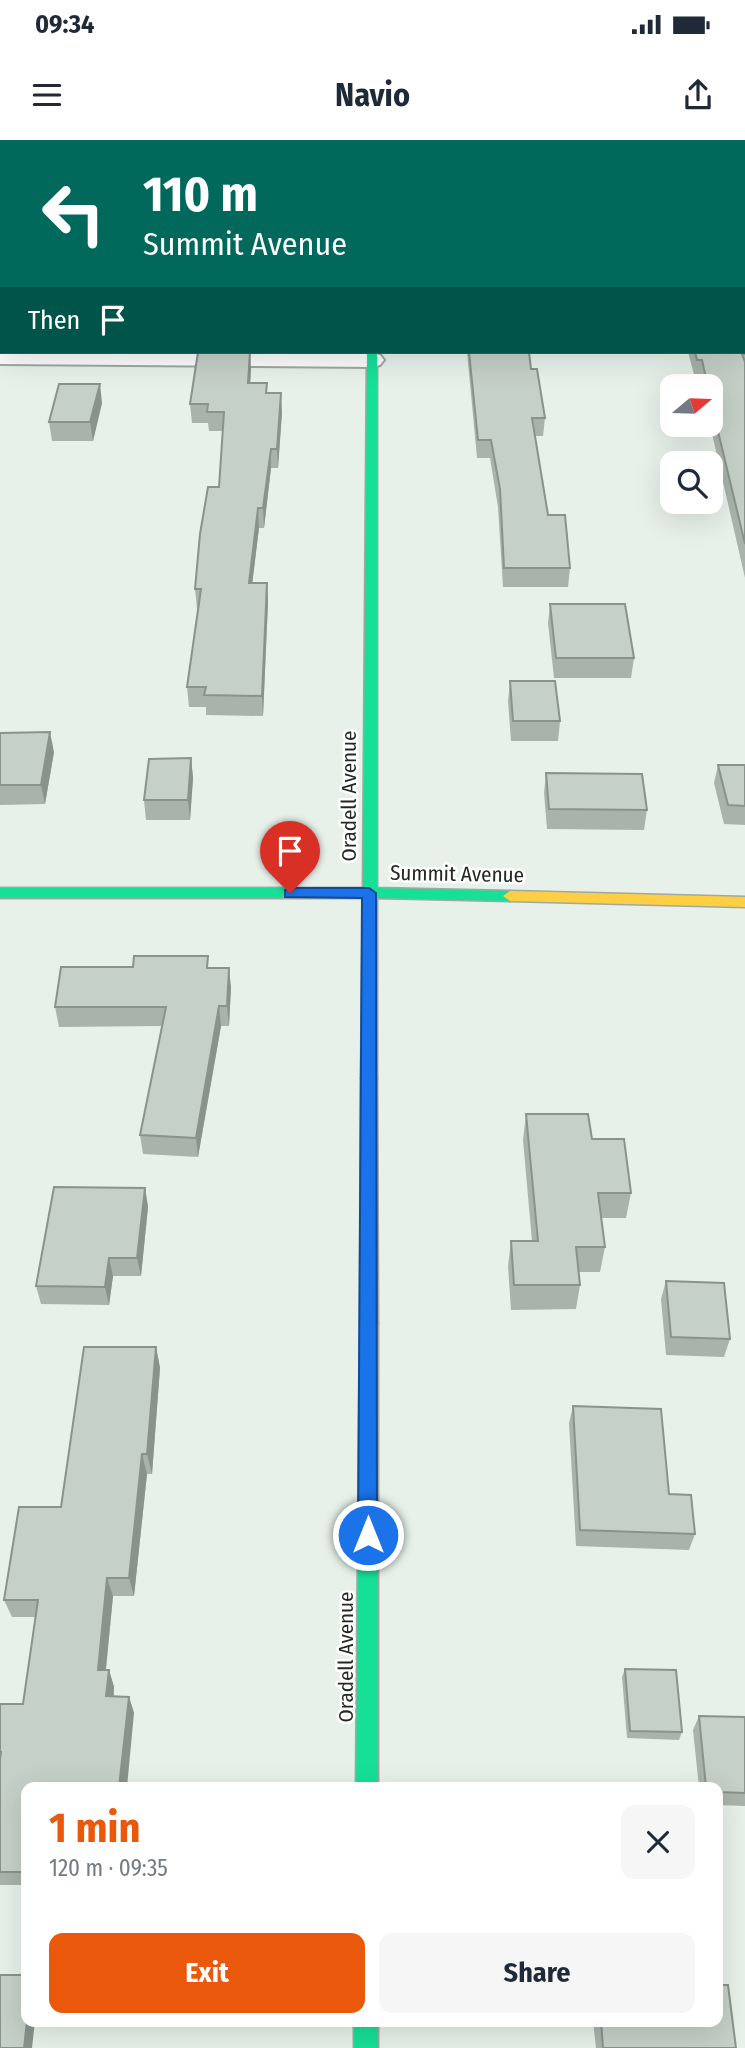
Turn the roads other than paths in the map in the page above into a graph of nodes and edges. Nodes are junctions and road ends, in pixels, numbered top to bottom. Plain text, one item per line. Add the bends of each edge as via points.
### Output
1 (372, 356) edge
2 (0, 357) edge
3 (0, 893) edge
4 (369, 893) junction
5 (745, 902) edge
6 (367, 1782) edge
7 (366, 2027) edge
8 (366, 2048) edge

1 - 2 street
1 - 4 main road, Oradell Avenue
3 - 4 main road, Summit Avenue
4 - 5 main road, Summit Avenue
4 - 6 main road, Oradell Avenue
7 - 8 main road

